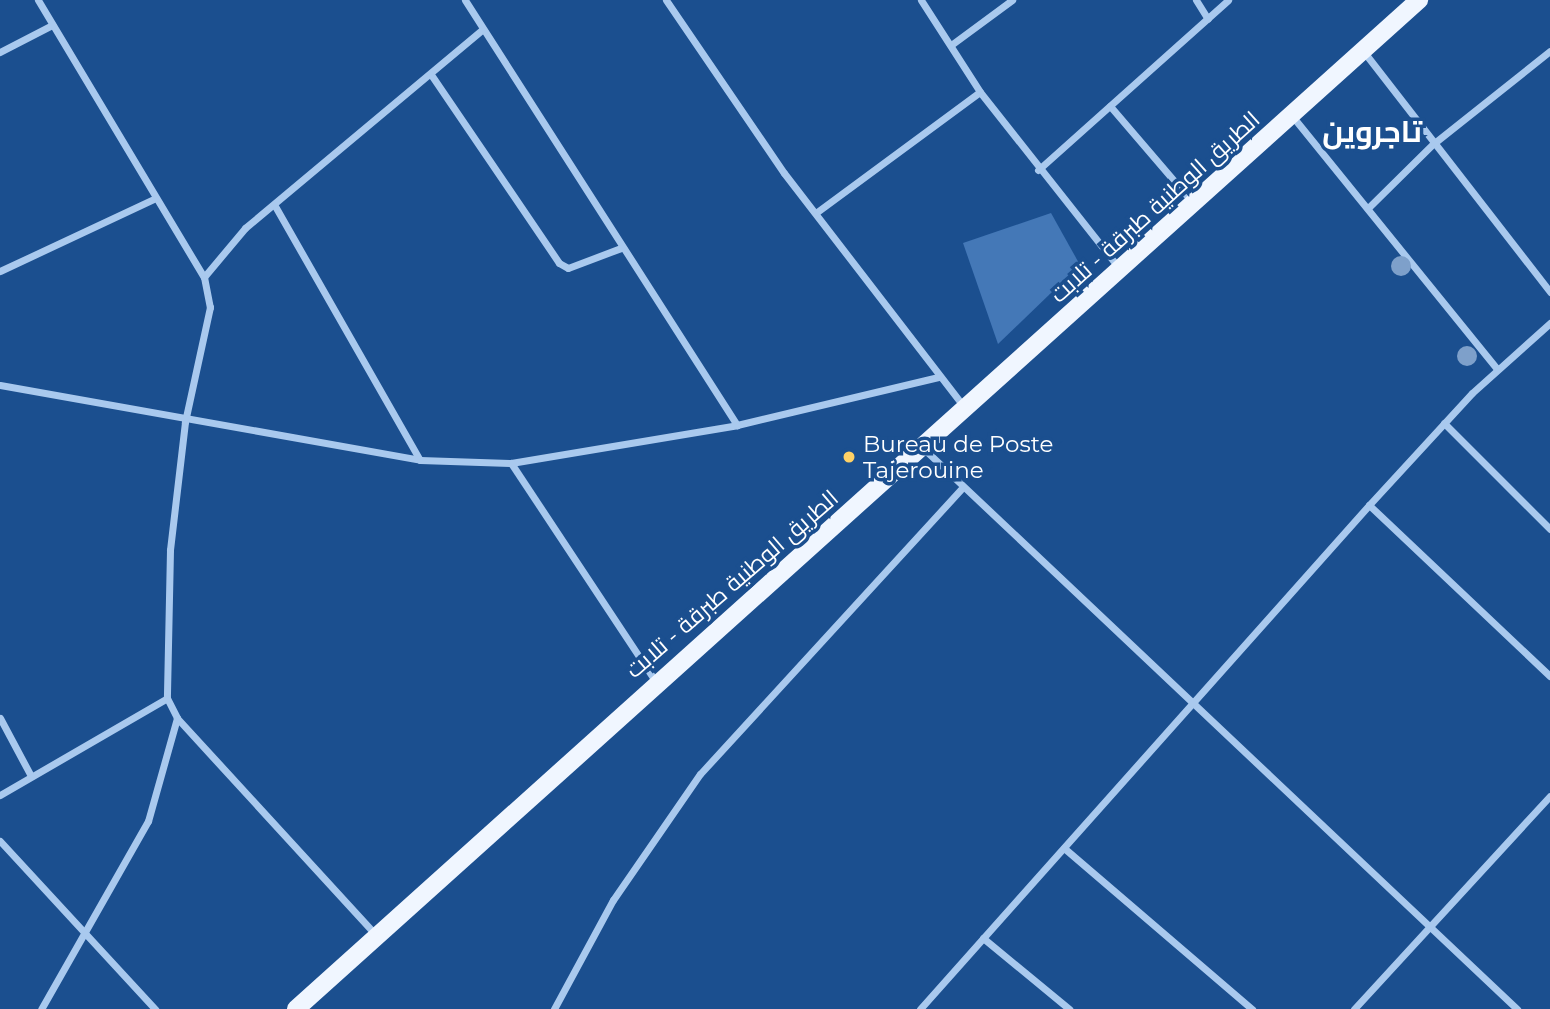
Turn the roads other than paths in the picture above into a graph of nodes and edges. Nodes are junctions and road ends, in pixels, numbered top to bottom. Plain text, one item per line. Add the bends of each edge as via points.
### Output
1 (38, 0) edge
2 (465, 0) edge
3 (666, 0) edge
4 (921, 0) edge
5 (1012, 0) edge
6 (1196, 0) edge
7 (1228, 0) edge
8 (1419, 0) edge
9 (1209, 19) junction
10 (52, 25) junction
11 (482, 30) junction
12 (951, 45) junction
13 (1363, 50) junction
14 (1550, 51) edge
15 (0, 52) edge
16 (432, 76) junction
17 (980, 92) junction
18 (1110, 106) junction
19 (1292, 116) junction
20 (1433, 145) junction
21 (1038, 170) junction
22 (154, 199) junction
23 (1194, 204) junction
24 (275, 206) junction
25 (1368, 208) junction
26 (817, 212) junction
27 (621, 248) junction
28 (1120, 270) junction
29 (0, 271) edge
30 (204, 277) junction
31 (1550, 292) edge
32 (1550, 323) edge
33 (1497, 369) junction
34 (938, 377) junction
35 (0, 385) edge
36 (967, 410) junction
37 (185, 422) junction
38 (1444, 424) junction
39 (737, 425) junction
40 (924, 449) junction
41 (420, 460) junction
42 (512, 463) junction
43 (961, 489) junction
44 (1369, 505) junction
45 (1550, 529) edge
46 (1550, 676) edge
47 (657, 683) junction
48 (167, 698) junction
49 (1192, 703) junction
50 (0, 718) edge
51 (177, 718) junction
52 (31, 776) junction
53 (0, 795) edge
54 (1550, 796) edge
55 (0, 841) edge
56 (1064, 848) junction
57 (1429, 923) junction
58 (84, 935) junction
59 (377, 936) junction
60 (983, 939) junction
61 (555, 1006) edge
62 (41, 1009) edge
63 (155, 1009) edge
64 (296, 1009) edge
65 (565, 1009) edge
66 (920, 1009) edge
67 (1069, 1009) edge
68 (1252, 1009) edge
69 (1354, 1009) edge
70 (1517, 1009) edge

1 - 10 street
2 - 11 street
3 - 26 street
4 - 12 street
5 - 12 street
6 - 9 street
7 - 9 street
8 - 13 main road, الطريق الوطنية طبرقة - تلابت
9 - 18 street
10 - 15 street
10 - 22 street
11 - 16 street
11 - 27 street
12 - 17 street
13 - 19 main road, الطريق الوطنية طبرقة - تلابت
13 - 20 street
14 - 20 street
16 - 24 street
16 - 27 street via 559,263 568,268
17 - 21 street
17 - 26 street
18 - 21 street
18 - 23 street
19 - 23 main road, الطريق الوطنية طبرقة - تلابت
19 - 25 street
20 - 25 street
20 - 31 street
21 - 28 street
22 - 29 street
22 - 30 street
23 - 28 main road, الطريق الوطنية طبرقة - تلابت
24 - 30 street via 229,243
24 - 41 street
25 - 33 street
26 - 34 street
27 - 39 street
28 - 36 main road, الطريق الوطنية طبرقة - تلابت
30 - 37 street via 209,320
32 - 33 street
33 - 38 street
34 - 36 street
34 - 39 street
35 - 37 street
36 - 40 main road, الطريق الوطنية طبرقة - تلابت
37 - 41 street
37 - 48 street via 170,550
38 - 44 street
38 - 45 street
39 - 42 street
40 - 43 street
40 - 47 main road, الطريق الوطنية طبرقة - تلابت
41 - 42 street
42 - 47 street
43 - 49 street
43 - 61 street via 700,774 613,900
44 - 46 street
44 - 49 street
47 - 59 main road, الطريق الوطنية طبرقة - تلابت
48 - 51 street
48 - 52 street
49 - 56 street
49 - 57 street
50 - 52 street
51 - 58 street via 148,821
51 - 59 street
52 - 53 street
54 - 57 street
55 - 58 street
56 - 60 street
56 - 68 street
57 - 69 street
57 - 70 street
58 - 62 street
58 - 63 street
59 - 64 main road, الطريق الوطنية طبرقة - تلابت
60 - 66 street
60 - 67 street
61 - 65 street

